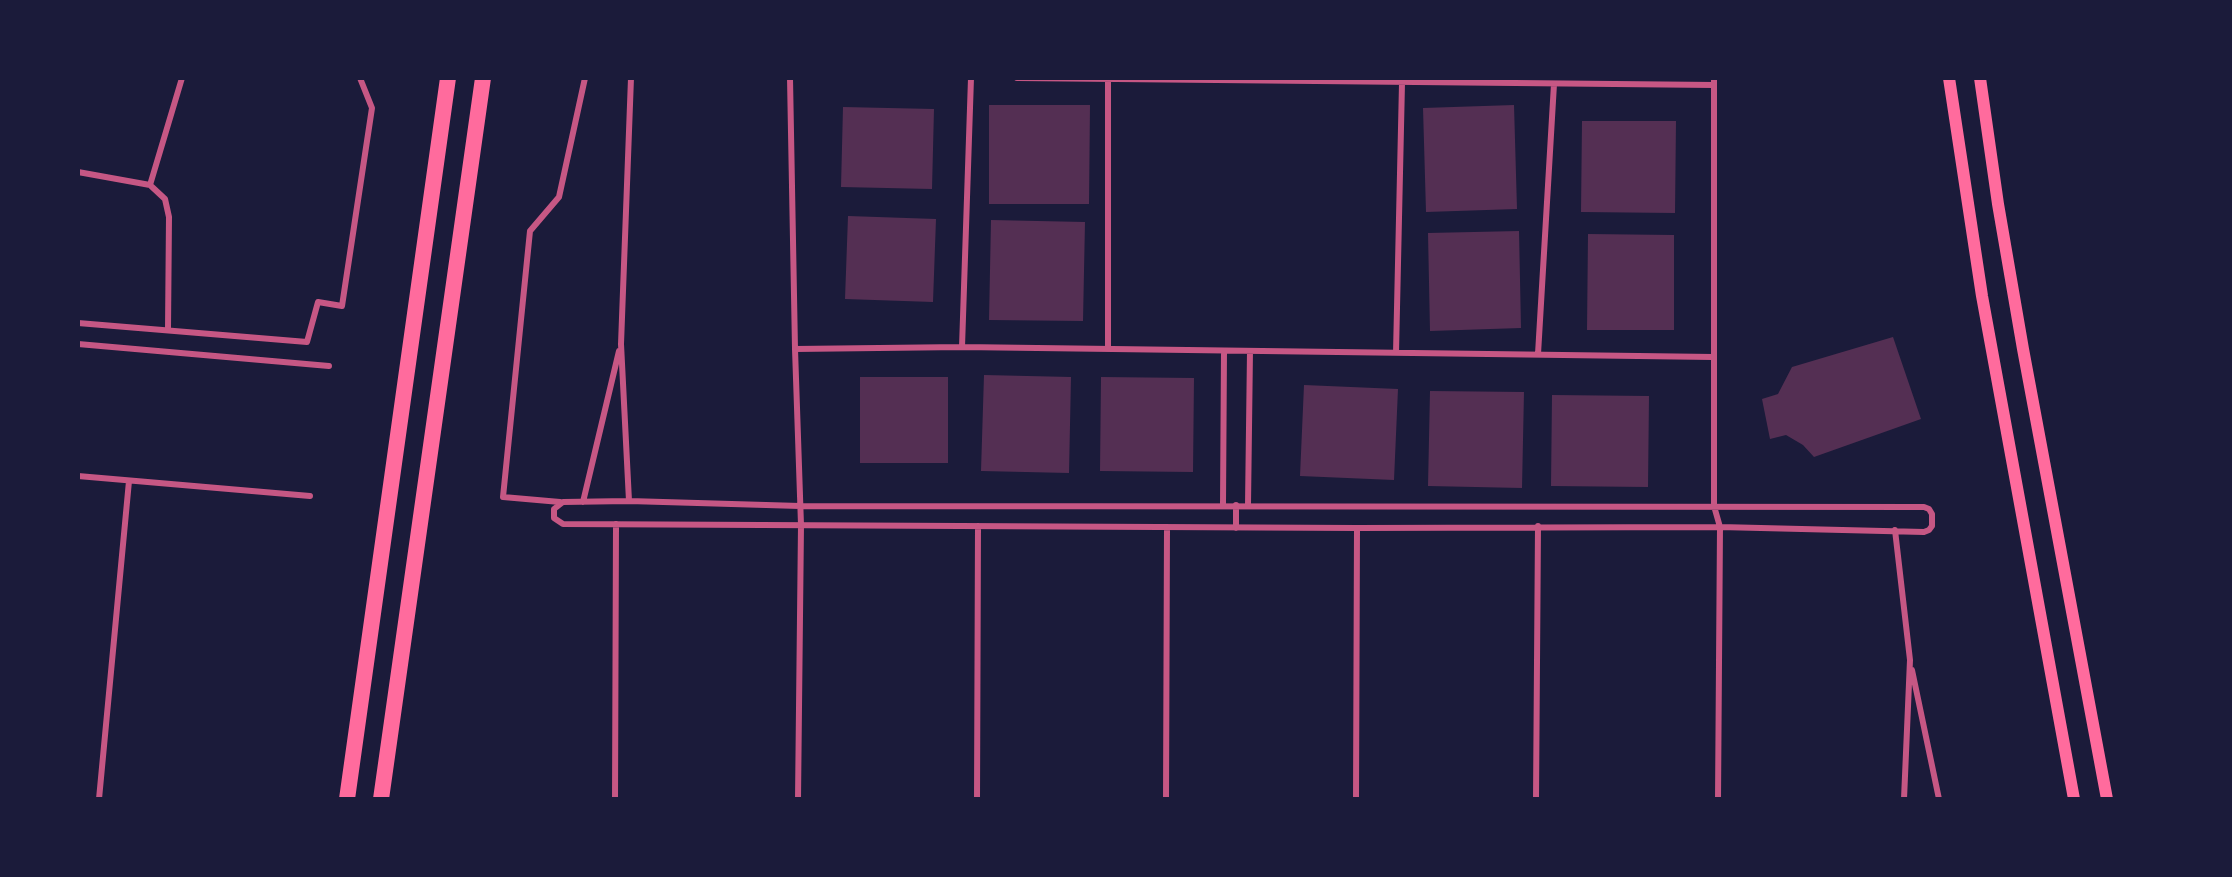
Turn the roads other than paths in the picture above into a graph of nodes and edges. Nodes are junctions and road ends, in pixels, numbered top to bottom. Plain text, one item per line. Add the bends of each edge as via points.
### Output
1 (182, 78) edge
2 (360, 78) edge
3 (448, 78) edge
4 (483, 78) edge
5 (585, 78) edge
6 (631, 78) edge
7 (790, 78) edge
8 (971, 78) edge
9 (1017, 78) edge
10 (1949, 78) edge
11 (1980, 78) edge
12 (1108, 79) edge
13 (1233, 80) edge
14 (1257, 80) edge
15 (1714, 82) edge
16 (1402, 83) junction
17 (1554, 84) junction
18 (78, 172) edge
19 (150, 185) junction
20 (78, 323) edge
21 (168, 329) junction
22 (78, 344) edge
23 (621, 344) junction
24 (962, 347) junction
25 (795, 349) junction
26 (1108, 349) junction
27 (1224, 351) junction
28 (1250, 351) junction
29 (1396, 352) junction
30 (1538, 354) junction
31 (1713, 357) junction
32 (329, 366) dead end
33 (78, 476) edge
34 (129, 481) junction
35 (310, 496) dead end
36 (629, 501) junction
37 (563, 502) junction
38 (584, 502) junction
39 (1223, 505) junction
40 (1236, 505) junction
41 (1248, 505) junction
42 (800, 506) junction
43 (1714, 506) junction
44 (616, 524) junction
45 (801, 525) junction
46 (978, 526) junction
47 (1538, 526) junction
48 (1167, 527) junction
49 (1720, 527) junction
50 (1236, 528) junction
51 (1357, 528) junction
52 (1895, 530) junction
53 (1910, 660) junction
54 (99, 799) edge
55 (347, 799) edge
56 (381, 799) edge
57 (615, 799) edge
58 (798, 799) edge
59 (977, 799) edge
60 (1166, 799) edge
61 (1356, 799) edge
62 (1536, 799) edge
63 (1718, 799) edge
64 (1904, 799) edge
65 (1939, 799) edge
66 (2074, 799) edge
67 (2107, 799) edge

1 - 19 street
2 - 21 street via 372,108 342,306 318,302 307,342
3 - 55 highway
4 - 56 highway
5 - 37 street via 559,197 530,231 503,497
6 - 23 street
7 - 25 street
8 - 24 street
9 - 12 street
10 - 66 main road via 1982,296
11 - 67 main road via 2023,349
12 - 13 street
12 - 26 street
13 - 14 street
14 - 16 street
15 - 17 street
15 - 31 street
16 - 17 street
16 - 29 street
17 - 30 street
18 - 19 street
19 - 21 street via 165,199 169,218
20 - 21 street
22 - 32 street
23 - 36 street
23 - 38 street
24 - 25 street
24 - 26 street
25 - 42 street
26 - 27 street
27 - 28 street
27 - 39 street
28 - 29 street
28 - 41 street
29 - 30 street
30 - 31 street
31 - 43 street
33 - 34 street
34 - 35 street
34 - 54 street
36 - 38 street
36 - 42 street
37 - 38 street
37 - 44 street via 554,508 558,522
39 - 40 street
39 - 42 street
40 - 41 street
40 - 50 street
41 - 43 street
42 - 45 street
43 - 49 street
43 - 52 street via 1924,507 1932,514 1929,530
44 - 45 street
44 - 57 street
45 - 46 street
45 - 58 street
46 - 48 street
46 - 59 street
47 - 49 street
47 - 51 street
47 - 62 street
48 - 50 street
48 - 60 street
49 - 52 street
49 - 63 street
50 - 51 street
51 - 61 street
52 - 53 street
53 - 64 street
53 - 65 street

